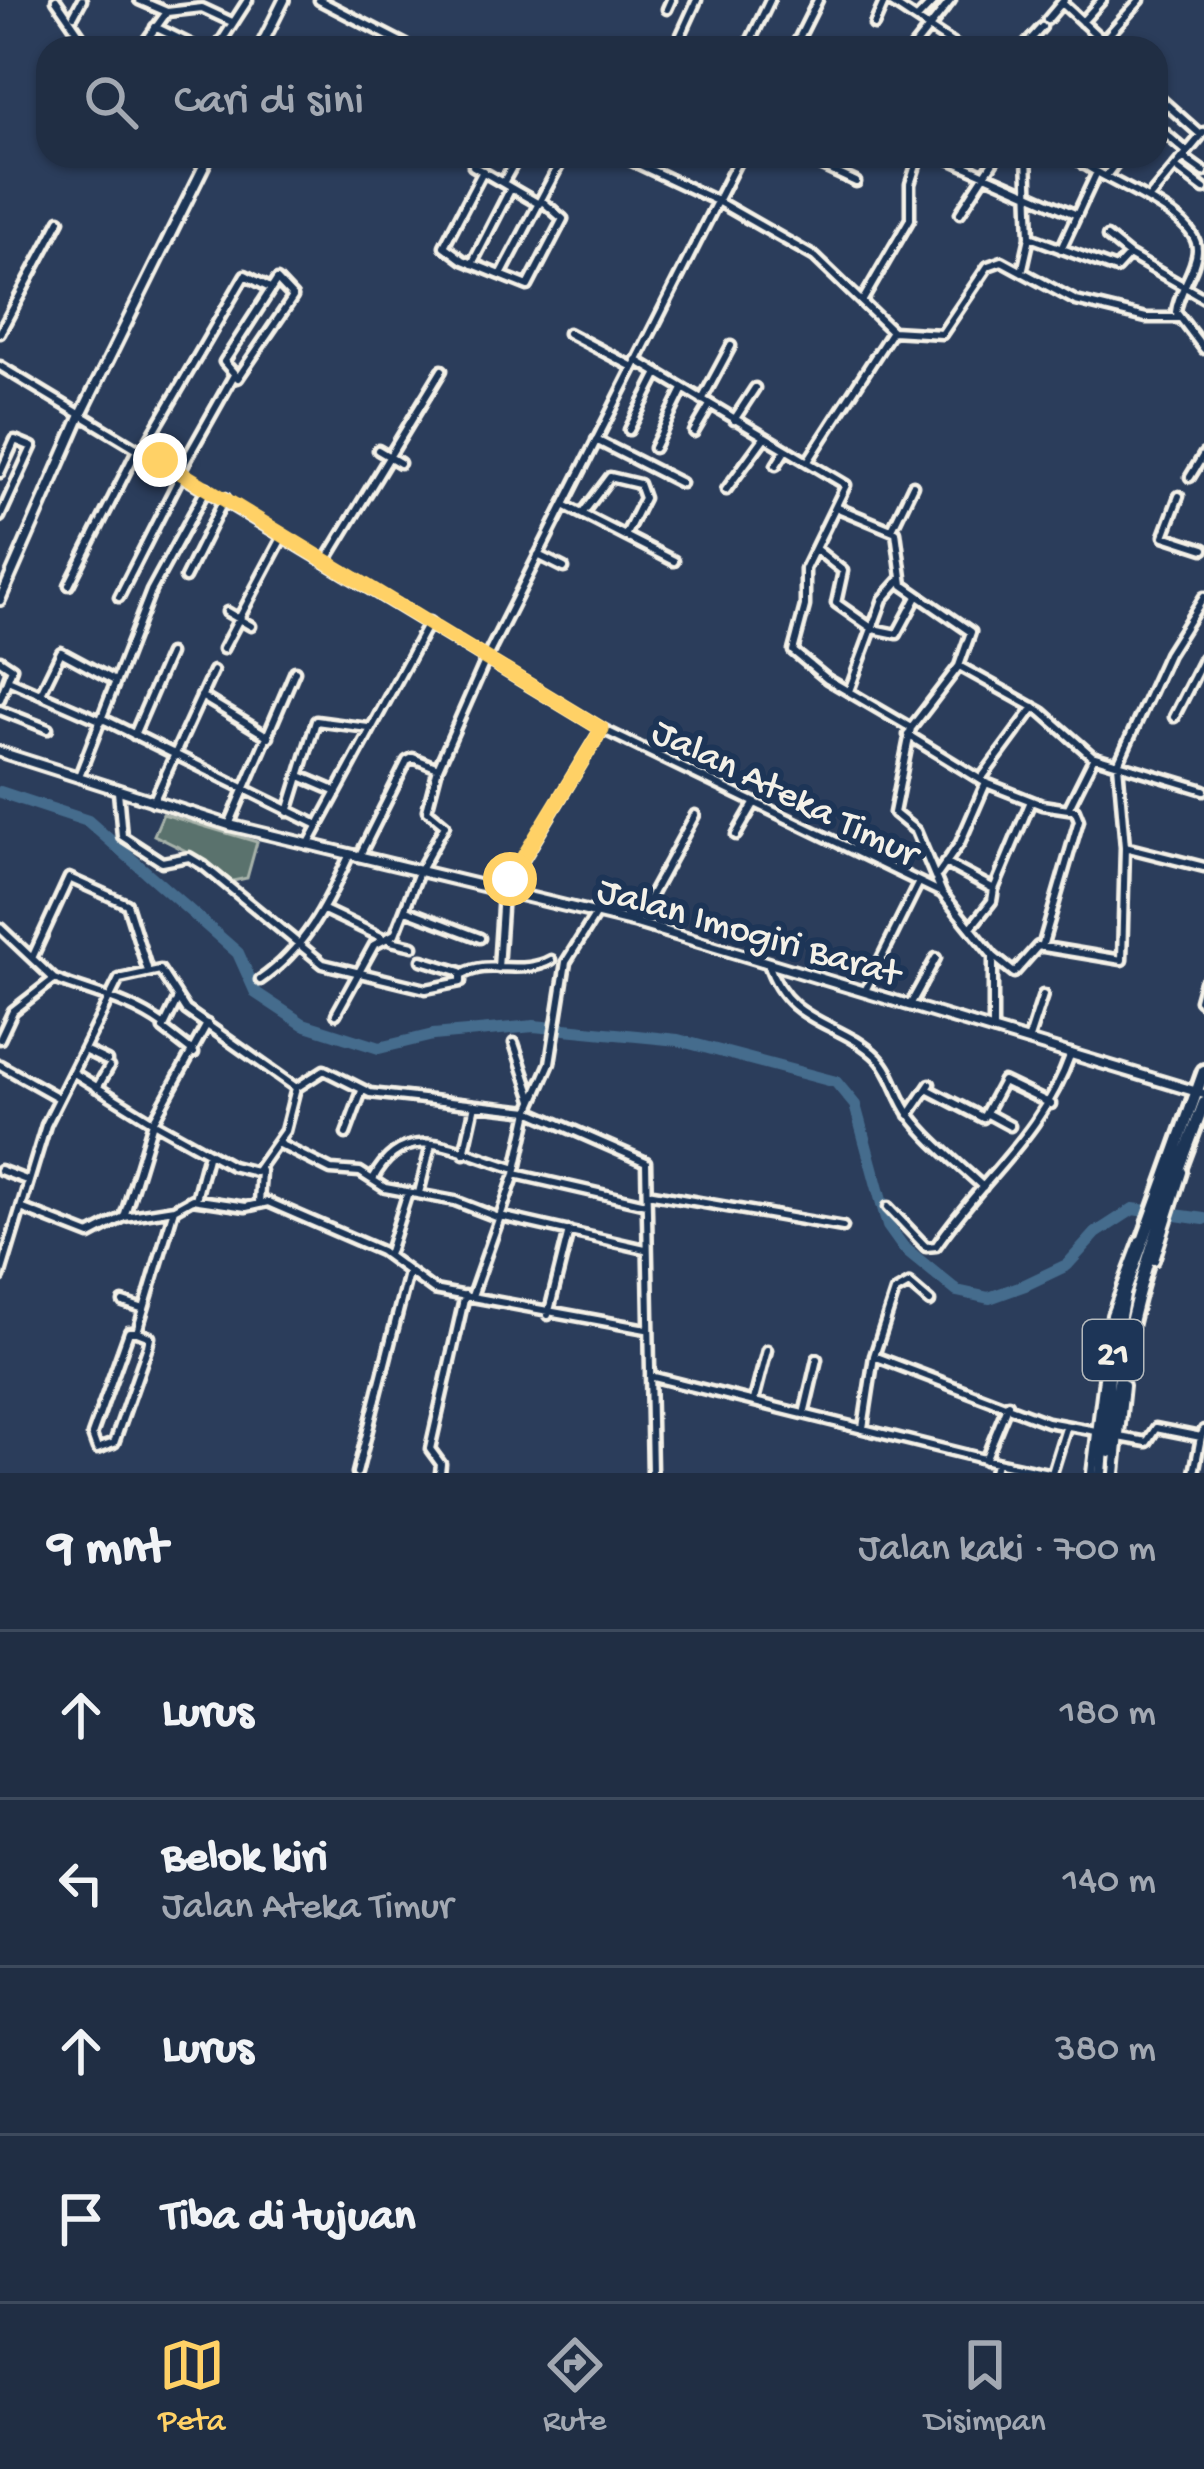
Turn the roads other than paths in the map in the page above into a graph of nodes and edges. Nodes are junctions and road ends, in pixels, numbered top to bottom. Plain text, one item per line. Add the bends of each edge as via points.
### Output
1 (56, 0) edge
2 (82, 0) edge
3 (139, 0) edge
4 (248, 0) edge
5 (284, 0) edge
6 (319, 0) edge
7 (697, 0) edge
8 (770, 0) edge
9 (818, 0) edge
10 (886, 0) edge
11 (934, 0) edge
12 (951, 0) edge
13 (1102, 0) edge
14 (1140, 0) edge
15 (1063, 2) edge
16 (167, 12) junction
17 (74, 15) dead end
18 (917, 20) junction
19 (232, 22) junction
20 (1082, 22) junction
21 (874, 25) dead end
22 (927, 26) junction
23 (155, 27) junction
24 (81, 36) edge
25 (149, 36) edge
26 (173, 36) edge
27 (224, 36) edge
28 (266, 36) edge
29 (389, 36) edge
30 (680, 36) edge
31 (753, 36) edge
32 (800, 36) edge
33 (921, 36) edge
34 (942, 36) edge
35 (1033, 36) edge
36 (1093, 36) edge
37 (1108, 36) edge
38 (1168, 104) edge
39 (1203, 134) edge
40 (1168, 136) edge
41 (1185, 154) junction
42 (1175, 167) junction
43 (203, 168) edge
44 (478, 168) edge
45 (514, 168) edge
46 (558, 168) edge
47 (647, 168) edge
48 (734, 168) edge
49 (826, 168) edge
50 (915, 168) edge
51 (970, 168) edge
52 (990, 168) edge
53 (1027, 168) edge
54 (1090, 168) edge
55 (1108, 168) edge
56 (483, 171) junction
57 (1204, 172) edge
58 (1102, 174) junction
59 (986, 175) junction
60 (856, 182) dead end
61 (507, 186) junction
62 (1204, 189) edge
63 (1027, 193) junction
64 (1150, 197) junction
65 (717, 201) junction
66 (540, 202) junction
67 (960, 213) dead end
68 (1076, 214) junction
69 (60, 220) dead end
70 (1030, 237) junction
71 (1107, 237) dead end
72 (1061, 249) junction
73 (1130, 255) junction
74 (472, 264) junction
75 (1023, 268) junction
76 (500, 275) junction
77 (1184, 282) junction
78 (269, 287) junction
79 (1204, 298) edge
80 (862, 302) junction
81 (1178, 318) junction
82 (892, 331) junction
83 (0, 333) edge
84 (568, 333) dead end
85 (731, 346) dead end
86 (1204, 349) edge
87 (635, 364) junction
88 (0, 366) edge
89 (442, 370) dead end
90 (658, 374) junction
91 (234, 375) junction
92 (755, 388) dead end
93 (683, 389) junction
94 (706, 403) junction
95 (81, 416) junction
96 (734, 420) junction
97 (629, 430) dead end
98 (694, 432) dead end
99 (764, 438) junction
100 (596, 440) junction
101 (654, 448) dead end
102 (141, 449) junction
103 (378, 450) dead end
104 (785, 451) junction
105 (1204, 454) edge
106 (390, 457) junction
107 (808, 461) junction
108 (400, 463) dead end
109 (776, 465) dead end
110 (181, 472) junction
111 (0, 474) edge
112 (1190, 476) dead end
113 (16, 483) junction
114 (681, 483) dead end
115 (913, 485) dead end
116 (207, 487) junction
117 (726, 490) dead end
118 (1179, 496) dead end
119 (225, 498) junction
120 (563, 505) junction
121 (838, 508) junction
122 (582, 514) junction
123 (0, 517) edge
124 (892, 529) junction
125 (283, 536) junction
126 (625, 536) junction
127 (1204, 549) edge
128 (817, 550) junction
129 (538, 555) junction
130 (326, 561) junction
131 (674, 561) dead end
132 (564, 568) dead end
133 (185, 578) dead end
134 (900, 580) junction
135 (69, 585) dead end
136 (119, 597) dead end
137 (916, 597) junction
138 (1204, 597) edge
139 (0, 600) edge
140 (227, 612) dead end
141 (1192, 616) junction
142 (238, 620) junction
143 (1204, 620) edge
144 (429, 622) junction
145 (250, 626) dead end
146 (873, 629) junction
147 (223, 649) dead end
148 (169, 654) dead end
149 (487, 657) junction
150 (1204, 658) edge
151 (0, 660) edge
152 (959, 666) junction
153 (213, 670) dead end
154 (295, 671) dead end
155 (8, 680) junction
156 (115, 681) junction
157 (849, 691) junction
158 (40, 693) junction
159 (201, 696) junction
160 (0, 700) edge
161 (1034, 707) junction
162 (0, 710) edge
163 (1174, 717) dead end
164 (103, 720) junction
165 (368, 728) junction
166 (48, 729) dead end
167 (602, 729) junction
168 (909, 732) junction
169 (134, 735) junction
170 (270, 737) junction
171 (0, 752) edge
172 (177, 753) junction
173 (1094, 757) junction
174 (1118, 764) junction
175 (438, 768) junction
176 (300, 776) junction
177 (77, 780) junction
178 (983, 781) junction
179 (1204, 790) edge
180 (118, 791) junction
181 (246, 791) junction
182 (335, 791) junction
183 (1031, 801) junction
184 (153, 802) junction
185 (754, 804) junction
186 (1069, 809) junction
187 (288, 812) junction
188 (694, 815) dead end
189 (229, 825) junction
190 (318, 825) junction
191 (736, 835) dead end
192 (308, 845) junction
193 (1125, 847) junction
194 (354, 857) junction
195 (945, 863) junction
196 (1204, 867) edge
197 (418, 872) junction
198 (938, 874) junction
199 (919, 882) junction
200 (994, 889) junction
201 (503, 892) junction
202 (942, 893) junction
203 (323, 910) junction
204 (406, 910) junction
205 (596, 914) junction
206 (636, 923) junction
207 (971, 926) junction
208 (0, 928) edge
209 (381, 937) junction
210 (479, 938) dead end
211 (392, 941) junction
212 (300, 944) junction
213 (413, 946) dead end
214 (1042, 947) junction
215 (33, 956) junction
216 (993, 956) junction
217 (936, 958) dead end
218 (422, 960) dead end
219 (551, 960) dead end
220 (768, 963) junction
221 (147, 968) junction
222 (498, 968) junction
223 (362, 973) junction
224 (463, 974) junction
225 (54, 979) junction
226 (260, 980) dead end
227 (1204, 982) edge
228 (865, 991) junction
229 (1043, 995) dead end
230 (108, 1000) junction
231 (177, 1000) junction
232 (1204, 1004) edge
233 (910, 1005) junction
234 (0, 1009) edge
235 (13, 1012) junction
236 (336, 1015) dead end
237 (207, 1024) junction
238 (163, 1025) junction
239 (993, 1031) junction
240 (0, 1039) edge
241 (1028, 1041) junction
242 (514, 1043) dead end
243 (84, 1050) junction
244 (194, 1053) junction
245 (1071, 1053) junction
246 (0, 1065) edge
247 (1204, 1071) edge
248 (73, 1072) junction
249 (97, 1088) junction
250 (296, 1088) junction
251 (362, 1091) junction
252 (1201, 1097) edge
253 (58, 1098) junction
254 (533, 1100) junction
255 (1051, 1104) junction
256 (475, 1105) junction
257 (529, 1111) junction
258 (986, 1113) junction
259 (909, 1114) junction
260 (153, 1122) junction
261 (1010, 1126) dead end
262 (346, 1134) dead end
263 (278, 1143) junction
264 (431, 1145) junction
265 (208, 1153) junction
266 (464, 1154) junction
267 (0, 1170) edge
268 (261, 1171) junction
269 (515, 1171) junction
270 (373, 1180) junction
271 (29, 1181) junction
272 (983, 1187) junction
273 (409, 1192) junction
274 (1169, 1192) junction
275 (419, 1193) junction
276 (647, 1193) junction
277 (196, 1198) junction
278 (259, 1204) junction
279 (646, 1204) junction
280 (888, 1207) dead end
281 (21, 1208) junction
282 (174, 1209) junction
283 (124, 1217) junction
284 (500, 1217) junction
285 (843, 1227) dead end
286 (568, 1231) junction
287 (1152, 1234) junction
288 (645, 1250) junction
289 (388, 1255) junction
290 (409, 1273) junction
291 (0, 1277) edge
292 (468, 1296) junction
293 (122, 1302) dead end
294 (930, 1302) dead end
295 (144, 1309) junction
296 (548, 1315) junction
297 (646, 1329) junction
298 (137, 1332) junction
299 (767, 1350) dead end
300 (874, 1356) junction
301 (817, 1359) dead end
302 (650, 1376) junction
303 (754, 1400) junction
304 (1008, 1404) junction
305 (805, 1410) junction
306 (863, 1427) junction
307 (1066, 1428) junction
308 (1097, 1431) junction
309 (1202, 1434) edge
310 (1119, 1437) junction
311 (985, 1460) junction
312 (996, 1462) junction
313 (357, 1473) edge
314 (440, 1473) edge
315 (652, 1473) edge
316 (994, 1473) edge
317 (1045, 1473) edge
318 (1104, 1473) edge
319 (1194, 1473) edge

1 - 24 street
2 - 17 street
3 - 16 street
4 - 19 street
5 - 28 main road
6 - 29 street
7 - 30 street
8 - 31 street
9 - 32 street
10 - 18 street
10 - 21 street
11 - 18 street
12 - 22 street
13 - 20 street
14 - 37 street
15 - 20 street
15 - 35 street
16 - 19 street via 202,8
16 - 23 street
18 - 22 street
19 - 27 street
20 - 36 street
22 - 33 street
22 - 34 street
23 - 25 street
23 - 26 street
38 - 39 street
39 - 41 street
40 - 41 street
41 - 42 street
41 - 57 street
42 - 62 street
42 - 64 street
43 - 95 main road
44 - 56 street
45 - 61 street
46 - 66 street
47 - 65 street
48 - 65 street
49 - 60 street
50 - 80 street via 910,219
51 - 59 street
52 - 59 street
53 - 63 street
54 - 58 street
55 - 58 street
56 - 61 street
56 - 74 street via 444,247
58 - 64 street
58 - 68 street
59 - 63 street
59 - 67 street
61 - 66 street
61 - 74 street
63 - 68 street
63 - 70 street
64 - 77 street via 1197,244
65 - 80 street via 815,256
65 - 87 street
66 - 76 street
66 - 76 street via 563,219 533,277 526,286
68 - 72 street
69 - 83 street
70 - 72 street
70 - 75 street
71 - 73 street
72 - 73 street via 1116,269
73 - 77 street
74 - 76 street
75 - 81 street via 1076,301
75 - 82 street via 988,266 937,337
77 - 79 street
77 - 81 street
78 - 91 street via 225,359
78 - 91 street via 277,280 293,297 244,376
78 - 102 street via 245,275
80 - 82 street
81 - 86 street
82 - 107 street
84 - 87 street
85 - 94 street
87 - 90 street
87 - 100 street
88 - 95 street, Jalan Ateka Timur
89 - 106 street
90 - 93 street
90 - 97 street
91 - 110 street
92 - 96 street
93 - 94 street
93 - 101 street
94 - 96 street
94 - 98 street
95 - 102 street, Jalan Ateka Timur
95 - 139 main road
96 - 99 street
99 - 104 street
99 - 117 street
100 - 114 street
100 - 120 street
102 - 110 street, Jalan Ateka Timur
102 - 135 street
103 - 106 street
104 - 107 street
104 - 109 street
105 - 112 street
106 - 108 street
106 - 130 street
107 - 121 street via 846,485
110 - 116 street, Jalan Ateka Timur
110 - 136 street
111 - 113 street
111 - 113 street via 15,440 31,445
113 - 123 street
115 - 124 street
116 - 119 street, Jalan Ateka Timur
116 - 156 street via 151,591
118 - 127 street via 1164,536
119 - 125 street, Jalan Ateka Timur
119 - 133 street
120 - 122 street
120 - 129 street
121 - 124 street
121 - 128 street
122 - 126 street
122 - 126 street via 610,477 639,484 644,498
124 - 134 street via 902,549
125 - 130 street, Jalan Ateka Timur
125 - 142 street
126 - 131 street
128 - 146 street via 843,571 836,603
128 - 157 street via 802,578 805,606 793,651
129 - 132 street
129 - 149 street
130 - 144 street, Jalan Ateka Timur
134 - 137 street
134 - 146 street
137 - 146 street via 897,634
137 - 152 street via 971,632
138 - 141 street
140 - 142 street
141 - 143 street
141 - 174 street
142 - 145 street
142 - 147 street
144 - 149 street, Jalan Ateka Timur
144 - 165 street
146 - 157 street
148 - 169 street
149 - 167 street, Jalan Ateka Timur
149 - 175 street
150 - 163 street
151 - 155 street via 12,666
152 - 161 street
152 - 168 street
153 - 159 street
154 - 170 street
155 - 158 street
155 - 160 street
156 - 158 street via 61,652
156 - 164 street
157 - 168 street
158 - 164 street
159 - 170 street
159 - 172 street
161 - 173 street
161 - 178 street
162 - 166 street
164 - 169 street
164 - 177 street
165 - 176 street via 318,719
165 - 182 street
167 - 185 street, Jalan Ateka Timur
167 - 201 street
168 - 178 street
168 - 198 street via 894,813 916,831
169 - 172 street
170 - 181 street
171 - 177 main road, Jalan Imogiri Barat
172 - 181 street
172 - 184 street
173 - 174 street
173 - 186 street
174 - 179 street
174 - 193 street
175 - 194 street via 406,761
175 - 197 street via 427,810 445,825
176 - 182 street
176 - 187 street
177 - 180 main road, Jalan Imogiri Barat
178 - 183 street
178 - 195 street
180 - 184 main road, Jalan Imogiri Barat
180 - 212 street via 122,836 162,862 194,860
181 - 187 street
181 - 189 street
182 - 190 street
183 - 186 street
183 - 200 street
184 - 189 main road, Jalan Imogiri Barat
185 - 191 street
185 - 199 street, Jalan Ateka Timur
186 - 214 street via 1079,820
187 - 190 street
188 - 206 street
189 - 192 main road, Jalan Imogiri Barat
190 - 192 street
192 - 194 main road, Jalan Imogiri Barat
193 - 196 street
193 - 214 street via 1122,960
194 - 197 main road, Jalan Imogiri Barat
194 - 203 street
195 - 198 street
195 - 200 street
197 - 201 main road, Jalan Imogiri Barat
197 - 204 street
198 - 202 street
199 - 202 street, Jalan Ateka Timur
199 - 228 street
200 - 207 street
201 - 205 main road, Jalan Imogiri Barat
201 - 222 street
202 - 207 street
203 - 209 street
203 - 212 street
204 - 210 street
204 - 211 street
205 - 206 main road, Jalan Imogiri Barat
205 - 254 street via 566,962 550,1064
206 - 220 main road, Jalan Imogiri Barat
207 - 216 street
208 - 215 street
209 - 211 street
209 - 223 street
211 - 213 street
212 - 223 street via 323,964
212 - 226 street
214 - 216 street via 1014,973
215 - 221 street via 69,878 127,904
215 - 225 street
216 - 239 street
217 - 233 street
218 - 224 street
219 - 222 street via 533,970
220 - 228 main road, Jalan Imogiri Barat
220 - 259 street via 811,1022 880,1060
221 - 230 street via 119,979
221 - 231 street via 160,970
222 - 224 street
223 - 224 street via 440,990
223 - 236 street
225 - 230 street
225 - 235 street
227 - 232 street
228 - 233 main road, Jalan Imogiri Barat
229 - 241 street
230 - 238 street via 130,1002
230 - 243 street
231 - 237 street
231 - 238 street
233 - 239 main road, Jalan Imogiri Barat
234 - 235 street
235 - 240 street
237 - 244 street
237 - 250 street
238 - 244 street
239 - 241 main road, Jalan Imogiri Barat
241 - 245 main road, Jalan Imogiri Barat
242 - 254 street
243 - 248 street
243 - 249 street via 108,1064
244 - 260 street
245 - 252 main road, Jalan Imogiri Barat
245 - 255 street
246 - 253 street
247 - 252 highway, 21
248 - 249 street
248 - 253 street
249 - 260 street
250 - 251 street via 324,1070
250 - 263 street
251 - 256 street
251 - 262 street
252 - 274 highway, 21
252 - 274 highway, 21
253 - 271 street
254 - 257 street
255 - 258 street via 1003,1081
255 - 272 street
256 - 257 street
256 - 266 street
257 - 269 street
257 - 276 street via 646,1162
258 - 259 street via 928,1086
258 - 261 street
259 - 272 street
260 - 265 street
260 - 283 street
263 - 268 street
263 - 270 street
264 - 266 street
264 - 270 street via 399,1144
264 - 275 street
265 - 268 street
265 - 277 street
266 - 269 street
267 - 271 street
268 - 278 street
269 - 279 street
269 - 284 street
270 - 273 street
271 - 281 street
272 - 280 street via 933,1248
273 - 275 street
273 - 289 street
274 - 287 highway, 21
275 - 284 street
276 - 279 street
276 - 285 street
277 - 278 street
277 - 282 street
278 - 289 street
279 - 288 street
281 - 283 street via 90,1235
281 - 291 street
282 - 283 street
282 - 295 street
284 - 286 street
284 - 292 street
286 - 288 street
286 - 296 street
287 - 308 main road via 1129,1260 1112,1315
287 - 310 main road
287 - 318 highway, 21 via 1126,1324
288 - 297 street
289 - 290 street
290 - 292 street via 425,1286
290 - 313 street
292 - 296 street
292 - 314 street via 430,1449
293 - 295 street
294 - 300 street via 914,1286 900,1286
295 - 298 street
296 - 297 street
297 - 302 street
298 - 298 street via 151,1339 114,1443 97,1449 92,1435 129,1332
299 - 303 street
300 - 304 street
300 - 306 street
301 - 305 street
302 - 303 street
302 - 315 street
303 - 305 street
304 - 307 street
304 - 311 street
305 - 306 street
306 - 311 street
307 - 308 street
307 - 317 street
308 - 318 main road
309 - 310 street via 1160,1427 1147,1442
309 - 319 street
310 - 318 main road
311 - 312 street
312 - 316 street
312 - 317 street

